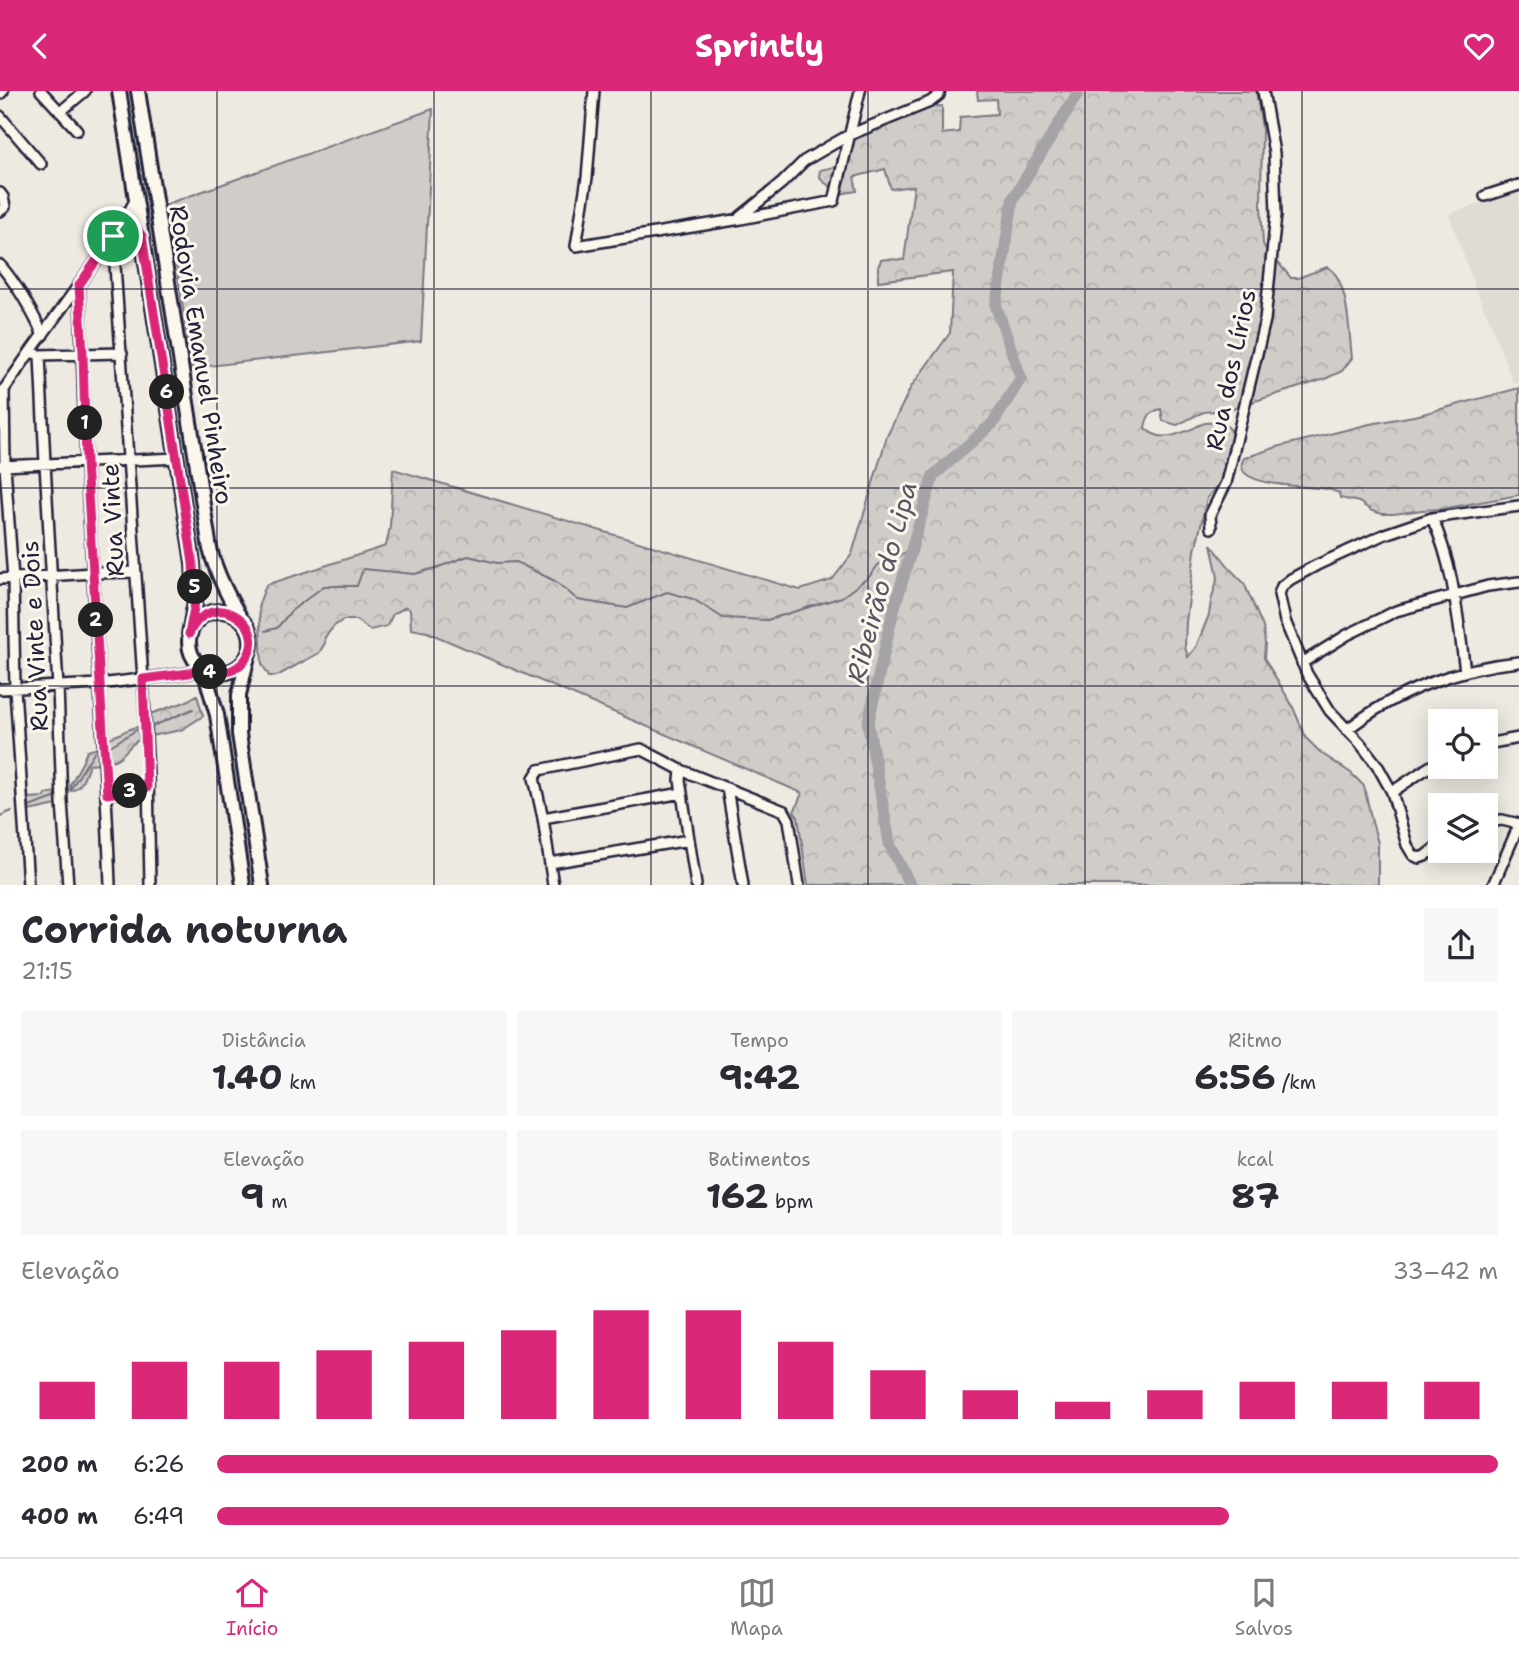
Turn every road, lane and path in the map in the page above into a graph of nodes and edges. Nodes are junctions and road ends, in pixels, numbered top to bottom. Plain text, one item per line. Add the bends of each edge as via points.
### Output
1 (41, 91) edge
2 (85, 91) edge
3 (119, 91) edge
4 (138, 91) edge
5 (594, 91) edge
6 (859, 91) edge
7 (940, 91) edge
8 (1263, 91) edge
9 (60, 112) junction
10 (0, 116) edge
11 (77, 131) dead end
12 (849, 135) junction
13 (41, 164) dead end
14 (1519, 185) edge
15 (0, 193) edge
16 (1485, 196) dead end
17 (137, 197) junction
18 (0, 211) edge
19 (734, 221) junction
20 (116, 233) junction
21 (142, 236) junction
22 (0, 265) edge
23 (79, 285) junction
24 (43, 335) junction
25 (30, 352) junction
26 (122, 352) junction
27 (83, 353) junction
28 (40, 355) junction
29 (2, 392) edge
30 (178, 458) junction
31 (129, 460) junction
32 (86, 462) junction
33 (45, 464) junction
34 (3, 466) edge
35 (1519, 506) edge
36 (1432, 518) junction
37 (1211, 528) dead end
38 (135, 572) junction
39 (93, 573) junction
40 (51, 576) junction
41 (0, 579) edge
42 (13, 579) junction
43 (1519, 582) edge
44 (1455, 596) junction
45 (242, 619) junction
46 (189, 634) junction
47 (248, 656) junction
48 (1519, 662) edge
49 (1303, 663) junction
50 (201, 667) junction
51 (1465, 671) junction
52 (143, 679) junction
53 (100, 684) junction
54 (58, 687) junction
55 (0, 689) edge
56 (15, 689) junction
57 (1347, 730) junction
58 (1519, 738) edge
59 (1498, 742) edge
60 (1428, 768) edge
61 (681, 770) junction
62 (147, 788) junction
63 (727, 788) junction
64 (1392, 792) junction
65 (682, 793) junction
66 (107, 794) junction
67 (543, 818) junction
68 (1498, 820) edge
69 (1519, 824) edge
70 (689, 840) junction
71 (1428, 854) edge
72 (550, 863) junction
73 (29, 885) edge
74 (68, 885) edge
75 (110, 885) edge
76 (150, 885) edge
77 (243, 885) edge
78 (262, 885) edge
79 (553, 885) edge
80 (695, 885) edge
81 (743, 885) edge
82 (799, 885) edge
83 (1493, 885) edge

1 - 9 street
2 - 9 street
3 - 17 main road, Rodovia Emanuel Pinheiro
4 - 45 main road, Rodovia Emanuel Pinheiro via 210,549 222,585
5 - 19 street via 576,246
6 - 12 street
7 - 12 street via 930,102
8 - 37 street, Rua dos Lírios via 1274,153 1276,215 1265,320 1226,483 1210,515
9 - 11 street
10 - 13 street
12 - 19 street via 804,161
12 - 19 street via 834,201
14 - 16 street
15 - 18 street via 5,207
17 - 20 street
17 - 21 main road, Rodovia Emanuel Pinheiro
20 - 21 street via 131,227
20 - 23 street
20 - 26 street, Rua Vinte
21 - 30 main road, Rodovia Emanuel Pinheiro
22 - 24 street via 16,283
23 - 24 street
23 - 27 street
24 - 25 street
25 - 28 street
25 - 29 street
26 - 27 street
26 - 31 street, Rua Vinte
27 - 28 street
27 - 32 street
28 - 33 street, Rua Vinte e Dois
29 - 34 street
30 - 31 street
30 - 46 main road, Rodovia Emanuel Pinheiro via 195,581
31 - 32 street
31 - 38 street, Rua Vinte
32 - 33 street
32 - 39 street
33 - 34 street
33 - 40 street, Rua Vinte e Dois
34 - 42 street
35 - 36 street
36 - 44 street
36 - 49 street via 1352,548 1282,586 1279,594 1285,621
38 - 39 street
38 - 52 street, Rua Vinte
39 - 40 street
39 - 53 street
40 - 42 street
40 - 54 street, Rua Vinte e Dois
41 - 42 street
42 - 56 street
43 - 44 street
44 - 49 street via 1396,611
44 - 51 street
45 - 46 main road via 232,613 210,613 197,621
45 - 47 main road via 251,636
46 - 50 main road via 188,646
47 - 50 main road via 226,673
47 - 78 main road via 239,695 239,734
48 - 51 street
49 - 57 street via 1323,700
50 - 52 street
50 - 77 main road via 217,715
51 - 57 street via 1419,688
52 - 53 street
52 - 62 street, Rua Vinte
53 - 54 street
53 - 66 street
54 - 56 street
54 - 74 street, Rua Vinte e Dois
55 - 56 street
56 - 73 street
57 - 64 street via 1377,765
58 - 59 street
60 - 64 street
61 - 63 street
61 - 65 street
61 - 67 street via 641,749 539,770 534,778
62 - 66 street
62 - 76 street, Rua Vinte
63 - 81 street
63 - 82 street via 784,811
64 - 71 street via 1407,845 1419,858
65 - 67 street
65 - 70 street
66 - 75 street
67 - 72 street
68 - 69 street
69 - 83 street
70 - 72 street
70 - 80 street
72 - 79 street

